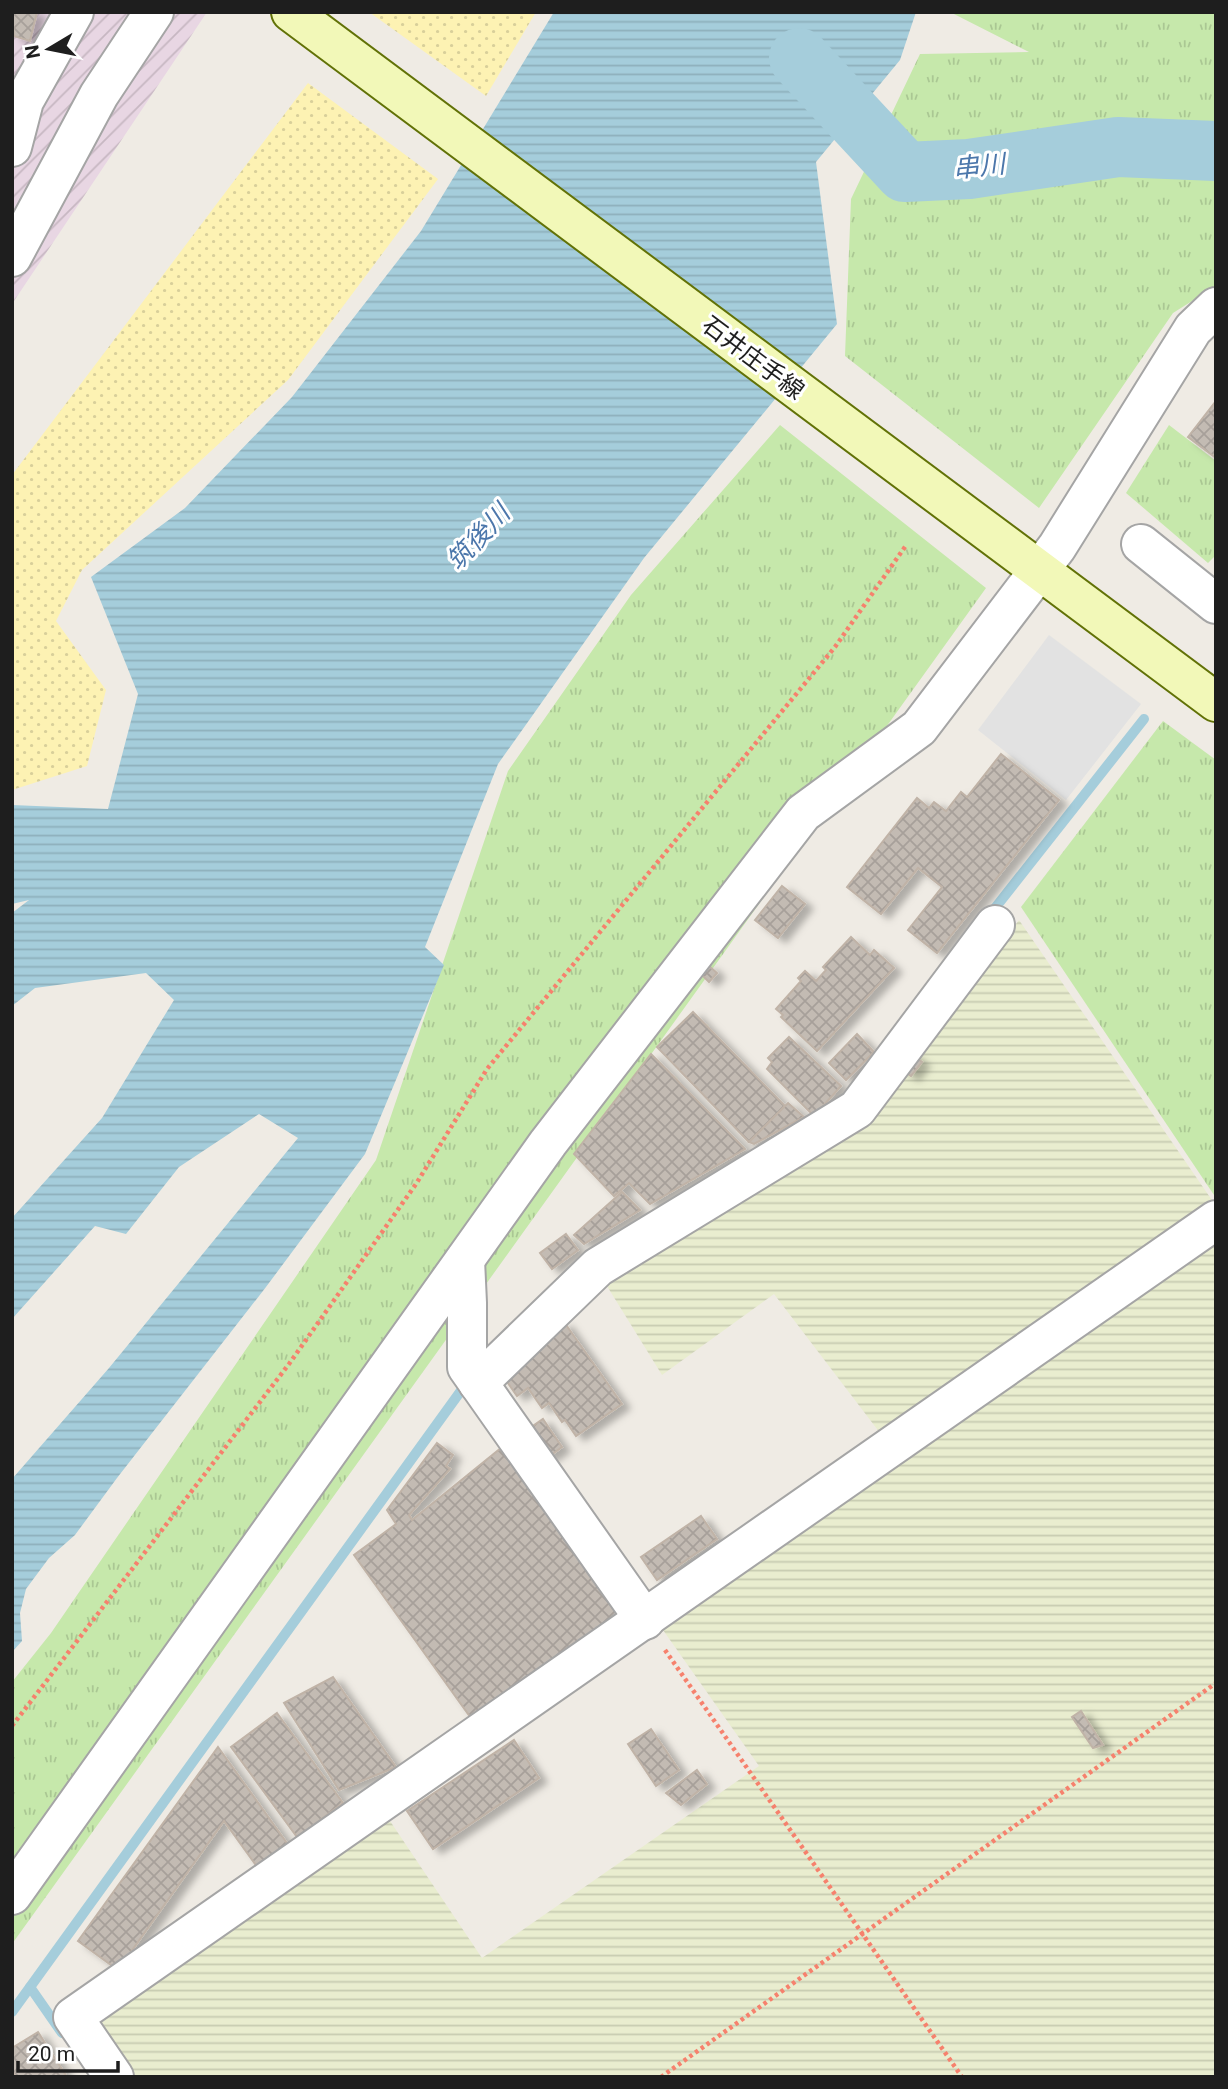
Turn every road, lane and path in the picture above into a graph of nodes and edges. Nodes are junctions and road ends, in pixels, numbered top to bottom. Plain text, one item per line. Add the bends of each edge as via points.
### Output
1 (74, 12) edge
2 (154, 12) edge
3 (291, 12) edge
4 (12, 147) edge
5 (12, 257) edge
6 (1216, 307) edge
7 (907, 544) dead end
8 (1141, 544) dead end
9 (1038, 572) junction
10 (1216, 604) edge
11 (1216, 702) edge
12 (995, 925) dead end
13 (1216, 1220) edge
14 (465, 1260) junction
15 (472, 1375) junction
16 (645, 1620) junction
17 (1216, 1683) edge
18 (12, 1726) edge
19 (12, 1895) edge
20 (863, 1935) junction
21 (114, 2077) edge
22 (661, 2077) edge
23 (962, 2077) edge

1 - 4 street via 24,101
2 - 5 street via 99,95
3 - 9 main road, 石井庄手線
6 - 9 street via 1193,329
7 - 18 path via 835,647 487,1069 416,1184 289,1364
8 - 10 street
9 - 11 main road, 石井庄手線
9 - 14 street via 919,728 803,813 548,1143
12 - 15 street via 857,1109 598,1267
13 - 16 street
14 - 15 street
14 - 19 street
15 - 16 street
16 - 20 path
16 - 21 street via 73,2017
17 - 20 path
20 - 22 path
20 - 23 path

